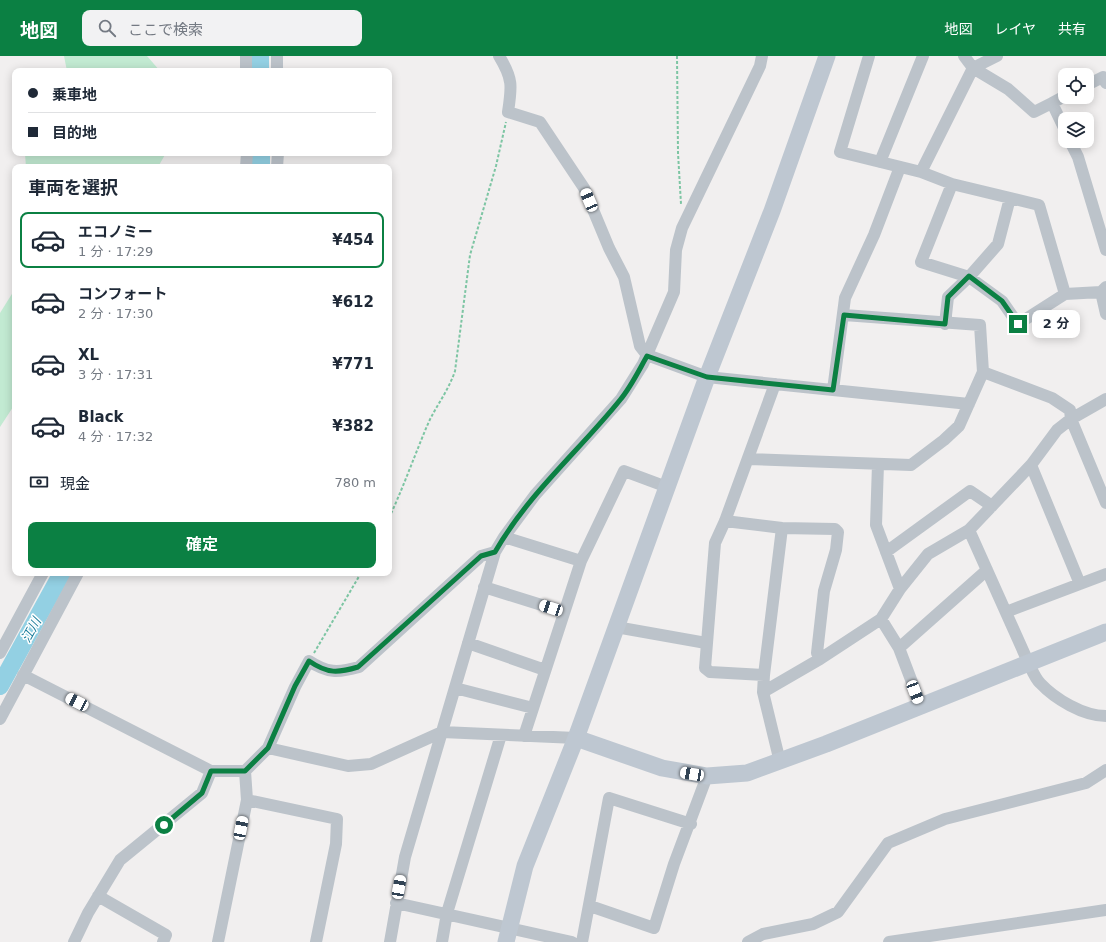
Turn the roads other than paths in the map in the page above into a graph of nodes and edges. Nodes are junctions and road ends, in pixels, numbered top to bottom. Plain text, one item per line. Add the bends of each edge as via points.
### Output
1 (246, 56) edge
2 (277, 56) edge
3 (499, 56) edge
4 (762, 56) edge
5 (827, 56) edge
6 (869, 56) edge
7 (923, 56) edge
8 (964, 56) edge
9 (997, 56) edge
10 (246, 68) edge
11 (277, 68) edge
12 (972, 68) junction
13 (1094, 82) edge
14 (1106, 83) edge
15 (1058, 100) edge
16 (1052, 103) junction
17 (1058, 115) edge
18 (1074, 148) edge
19 (880, 162) junction
20 (900, 167) junction
21 (921, 172) junction
22 (952, 184) junction
23 (1010, 198) junction
24 (1106, 250) edge
25 (969, 276) junction
26 (1103, 289) edge
27 (1065, 294) junction
28 (1106, 314) edge
29 (844, 315) junction
30 (945, 324) junction
31 (647, 356) junction
32 (983, 372) junction
33 (707, 377) junction
34 (775, 384) junction
35 (833, 390) junction
36 (1106, 400) edge
37 (969, 404) junction
38 (1071, 419) junction
39 (748, 459) junction
40 (878, 464) junction
41 (1031, 465) junction
42 (667, 487) junction
43 (1106, 502) edge
44 (992, 506) junction
45 (726, 521) junction
46 (782, 528) junction
47 (969, 530) junction
48 (504, 537) junction
49 (495, 552) junction
50 (886, 552) junction
51 (580, 561) junction
52 (988, 570) junction
53 (1106, 574) edge
54 (42, 576) edge
55 (76, 576) edge
56 (1080, 584) junction
57 (484, 587) junction
58 (900, 589) junction
59 (564, 612) junction
60 (1006, 612) junction
61 (880, 619) junction
62 (616, 627) junction
63 (1106, 632) edge
64 (468, 643) junction
65 (706, 643) junction
66 (898, 648) junction
67 (0, 653) edge
68 (820, 659) junction
69 (1029, 664) junction
70 (545, 670) junction
71 (23, 675) junction
72 (764, 676) junction
73 (455, 688) junction
74 (763, 692) junction
75 (921, 706) junction
76 (533, 708) junction
77 (1106, 716) edge
78 (0, 719) edge
79 (442, 732) junction
80 (501, 735) junction
81 (524, 736) junction
82 (576, 738) junction
83 (268, 748) junction
84 (780, 762) junction
85 (1106, 770) edge
86 (211, 771) junction
87 (245, 771) junction
88 (707, 776) junction
89 (247, 800) junction
90 (690, 824) junction
91 (98, 896) junction
92 (396, 902) junction
93 (590, 906) junction
94 (1106, 910) edge
95 (447, 913) junction
96 (508, 935) edge
97 (74, 942) edge
98 (163, 942) edge
99 (218, 942) edge
100 (316, 942) edge
101 (390, 942) edge
102 (442, 942) edge
103 (572, 942) edge
104 (582, 942) edge
105 (748, 942) edge
106 (889, 942) edge

1 - 10 street
2 - 11 street
3 - 31 street via 509,72 511,89 508,112 540,122 584,188 624,277 640,346
4 - 31 street via 760,66 728,135 682,228 676,250 674,292
5 - 33 street via 772,211
6 - 19 street via 840,152
7 - 19 street
8 - 12 street
9 - 12 street
12 - 16 street via 1008,89 1034,112
12 - 21 street
13 - 14 street via 1103,77
15 - 16 street
16 - 17 street
18 - 24 street
19 - 20 street
20 - 21 street
20 - 29 street via 846,298
21 - 22 street
22 - 23 street
22 - 25 street via 921,262
23 - 25 street via 998,244
23 - 27 street via 1039,205
25 - 27 street via 1002,301 1018,324
25 - 30 street via 948,297
26 - 27 street
26 - 28 street
29 - 30 street
29 - 35 street
30 - 32 street via 980,325
31 - 33 street
31 - 48 street via 621,399 535,495
32 - 37 street
32 - 38 street via 1052,398 1070,410
33 - 34 street
33 - 42 street
34 - 35 street
34 - 39 street
35 - 37 street
36 - 38 street
37 - 40 street via 960,426 911,465
38 - 41 street via 1057,430
38 - 43 street
39 - 40 street
39 - 45 street
40 - 50 street via 876,525
41 - 44 street
41 - 56 street
42 - 51 street via 624,471
42 - 62 street
44 - 47 street
44 - 50 street via 970,492
45 - 46 street
45 - 65 street via 715,543
46 - 68 street via 835,529 838,532 836,550 824,591 817,653
46 - 72 street
47 - 52 street
47 - 58 street via 928,554
48 - 49 street
48 - 51 street
49 - 57 street
49 - 83 street via 481,556 358,667 340,673 320,668 309,661 295,686
50 - 58 street
51 - 59 street
52 - 60 street
52 - 66 street
53 - 56 street
54 - 67 street
55 - 71 street
56 - 60 street
57 - 59 street
57 - 64 street
58 - 61 street
59 - 70 street
60 - 69 street
61 - 66 street
61 - 68 street
62 - 65 street
62 - 82 street
63 - 69 street
64 - 70 street
64 - 73 street
65 - 72 street via 705,668 710,672
66 - 75 street
68 - 74 street
69 - 75 street
69 - 77 street via 1039,682 1054,696 1077,708
70 - 76 street
71 - 78 street
71 - 86 street
72 - 74 street
73 - 76 street
73 - 79 street
74 - 84 street
75 - 84 street
76 - 81 street
79 - 80 street
79 - 83 street via 371,764 348,766
79 - 92 street via 405,857
80 - 81 street
80 - 95 street
81 - 82 street
82 - 88 street via 662,768
82 - 96 street via 525,866
83 - 87 street
84 - 88 street via 747,773
85 - 105 street via 1086,783 945,819 888,843 838,912 813,924 763,934
86 - 87 street
86 - 91 street via 202,793 120,860
87 - 89 street
88 - 90 street
89 - 99 street
89 - 100 street via 337,819 336,844
90 - 93 street via 674,864 654,928
90 - 93 street via 609,798
91 - 97 street
91 - 98 street via 166,935
92 - 95 street
92 - 101 street
93 - 104 street
94 - 106 street
95 - 96 street
95 - 102 street
96 - 103 street

